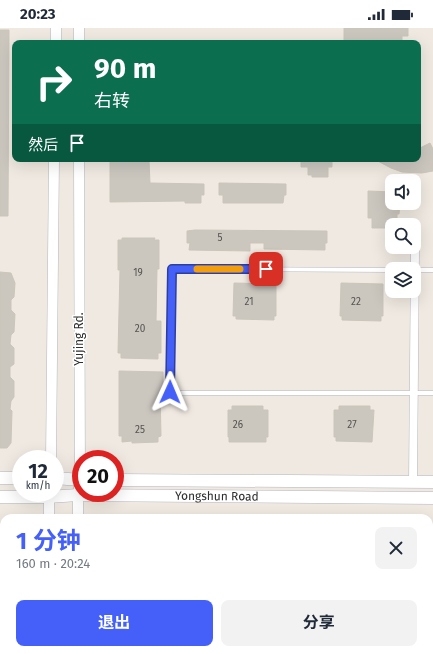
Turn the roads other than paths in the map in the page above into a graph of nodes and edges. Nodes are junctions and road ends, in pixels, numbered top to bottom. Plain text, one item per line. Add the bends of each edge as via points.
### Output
1 (56, 28) edge
2 (79, 28) edge
3 (56, 40) edge
4 (79, 40) edge
5 (54, 162) edge
6 (79, 162) edge
7 (385, 270) edge
8 (421, 270) edge
9 (433, 270) edge
10 (414, 298) edge
11 (414, 393) junction
12 (433, 393) edge
13 (51, 450) edge
14 (80, 450) edge
15 (0, 478) edge
16 (12, 478) edge
17 (124, 480) edge
18 (433, 482) edge
19 (413, 483) junction
20 (124, 495) edge
21 (0, 497) edge
22 (12, 497) edge
23 (433, 498) edge
24 (49, 502) edge
25 (78, 502) edge
26 (49, 514) edge
27 (78, 514) edge

1 - 3 street
2 - 4 street
5 - 13 street
6 - 14 street, Yujing Rd.
7 - 11 lane via 172,269 170,392
8 - 9 lane
10 - 11 street
11 - 12 lane
11 - 19 street
15 - 16 main road
17 - 19 main road, Yongshun Road
18 - 19 main road, Yongshun Road
20 - 23 main road, Yongshun Road
21 - 22 main road, Yongshun Road
24 - 26 street
25 - 27 street, Yujing Rd.

